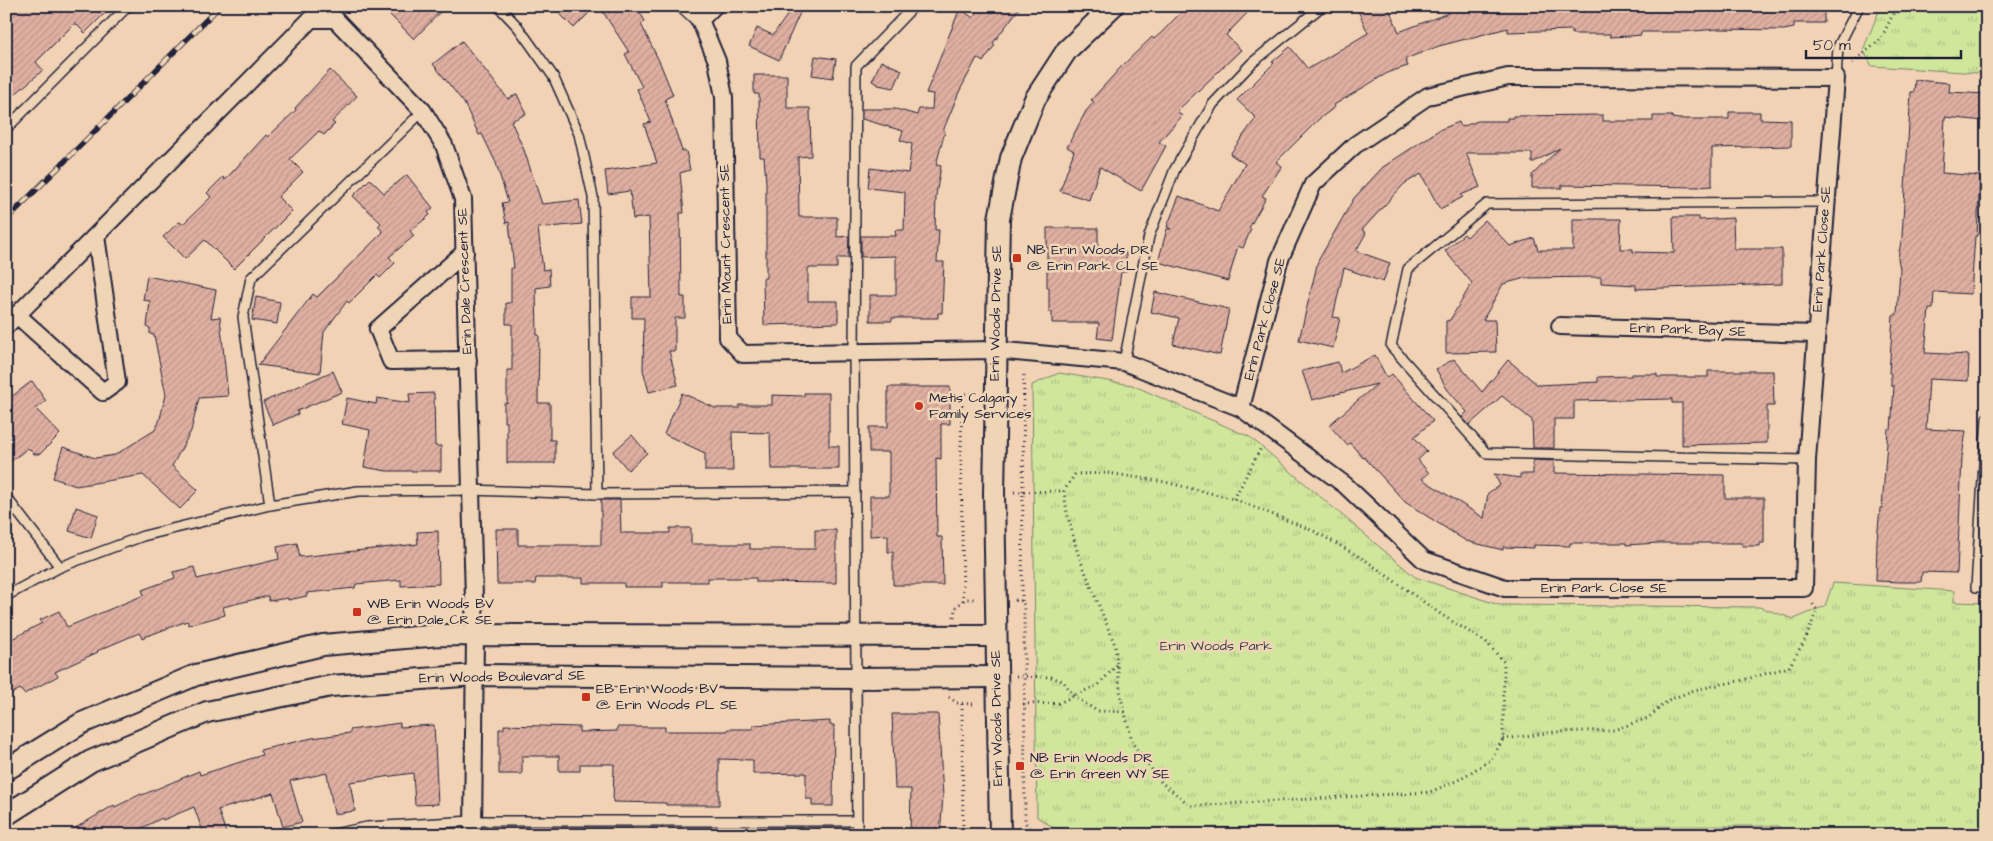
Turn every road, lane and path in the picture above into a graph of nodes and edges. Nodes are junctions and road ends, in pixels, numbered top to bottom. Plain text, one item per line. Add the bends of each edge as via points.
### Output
1 (128, 6) edge
2 (498, 6) edge
3 (685, 6) edge
4 (714, 6) edge
5 (914, 6) edge
6 (1113, 6) edge
7 (1322, 6) edge
8 (1859, 6) edge
9 (1897, 6) edge
10 (700, 20) junction
11 (1836, 78) junction
12 (423, 111) junction
13 (6, 129) edge
14 (1825, 202) junction
15 (96, 236) junction
16 (464, 252) junction
17 (12, 321) edge
18 (1560, 326) dead end
19 (1815, 334) junction
20 (995, 350) junction
21 (1025, 352) junction
22 (854, 354) junction
23 (468, 360) junction
24 (1124, 362) junction
25 (973, 394) dead end
26 (1241, 408) junction
27 (1987, 418) edge
28 (1270, 429) junction
29 (1807, 460) junction
30 (469, 490) junction
31 (1064, 491) junction
32 (855, 492) junction
33 (1024, 492) junction
34 (994, 493) junction
35 (597, 494) junction
36 (6, 497) edge
37 (1234, 499) junction
38 (270, 505) junction
39 (60, 567) junction
40 (1987, 587) edge
41 (1804, 588) junction
42 (6, 596) edge
43 (974, 599) dead end
44 (1011, 600) dead end
45 (963, 601) junction
46 (1022, 601) junction
47 (954, 620) dead end
48 (474, 635) junction
49 (995, 636) junction
50 (855, 637) junction
51 (1118, 665) junction
52 (474, 675) junction
53 (1024, 675) junction
54 (996, 677) junction
55 (856, 678) junction
56 (1074, 696) junction
57 (962, 704) dead end
58 (1015, 704) dead end
59 (1024, 704) junction
60 (1125, 712) junction
61 (1503, 739) junction
62 (6, 770) edge
63 (6, 815) edge
64 (857, 821) junction
65 (473, 828) edge
66 (1040, 832) dead end
67 (329, 835) edge
68 (857, 835) edge
69 (963, 835) edge
70 (1000, 835) edge

1 - 13 lane
2 - 35 lane via 518,27 553,76 579,134 593,197
3 - 10 street, Erin Mount Crescent SE
4 - 10 street
5 - 22 lane via 856,66
6 - 20 street, Erin Woods Drive SE via 1067,50 1035,99 1011,158 999,219
7 - 24 lane via 1252,63 1213,104 1175,169 1149,236
8 - 11 lane via 1838,47
9 - 11 path via 1881,39
10 - 22 street, Erin Mount Crescent SE via 716,61 724,97 728,338 743,354
11 - 14 street, Erin Park Close SE
11 - 26 street, Erin Park Close SE via 1508,77 1428,96 1355,145 1314,184 1279,261
12 - 15 street, Erin Dale Crescent SE via 335,19 311,19
12 - 16 street, Erin Dale Crescent SE via 444,145 463,199
12 - 38 lane via 251,278 243,317
14 - 19 street, Erin Park Close SE
14 - 29 lane via 1487,204 1408,269 1391,346 1486,453
15 - 17 street, Erin Dale Crescent SE
15 - 17 street via 117,382 103,392
16 - 23 street, Erin Dale Crescent SE
16 - 23 street via 378,330 391,361
18 - 19 street, Erin Park Bay SE
19 - 29 street, Erin Park Close SE
20 - 21 street, Erin Park Close SE
20 - 22 street, Erin Mount Crescent SE
20 - 34 street, Erin Woods Drive SE
21 - 24 street, Erin Park Close SE
21 - 33 path
22 - 32 lane
23 - 30 street, Erin Dale Crescent SE
24 - 26 street, Erin Park Close SE
25 - 45 path via 962,394
26 - 28 street, Erin Park Close SE
27 - 40 lane via 1976,586
28 - 37 path
28 - 41 street, Erin Park Close SE via 1345,485 1424,560 1505,588
29 - 41 street, Erin Park Close SE
30 - 35 lane
30 - 38 lane via 358,491
30 - 48 street, Erin Dale Crescent SE
31 - 33 path
31 - 37 path via 1075,474 1108,473 1164,482
31 - 51 path via 1078,554 1115,645
32 - 35 lane
32 - 50 lane
33 - 34 path
33 - 46 path
34 - 49 street, Erin Woods Drive SE
36 - 39 lane
37 - 61 path via 1324,537 1365,560 1486,642 1504,662
38 - 39 lane via 143,536
39 - 42 lane
41 - 61 path via 1817,610 1789,667 1694,690 1669,700 1648,718 1614,730 1554,732
43 - 45 path
44 - 46 path
45 - 47 path via 955,608
46 - 53 path
48 - 50 street
48 - 52 street, Erin Dale Crescent SE
48 - 62 street via 323,645 196,675 82,723
49 - 50 street
49 - 54 street, Erin Woods Drive SE
50 - 55 lane
51 - 56 path via 1099,684
51 - 60 path
52 - 55 street, Erin Woods Boulevard SE
52 - 63 street, Erin Woods Boulevard SE via 331,686 207,712 91,761
52 - 65 street, Erin Dale Crescent SE
53 - 54 path
53 - 56 path via 1063,680
53 - 59 path
54 - 55 street, Erin Woods Boulevard SE
54 - 70 street, Erin Woods Drive SE
55 - 64 lane
56 - 59 path via 1059,703
56 - 60 path via 1098,711
57 - 69 path
58 - 59 path
59 - 66 path via 1025,822
60 - 61 path via 1133,744 1162,783 1192,806 1430,792 1491,760
64 - 65 lane
64 - 68 lane
65 - 67 lane via 367,828

